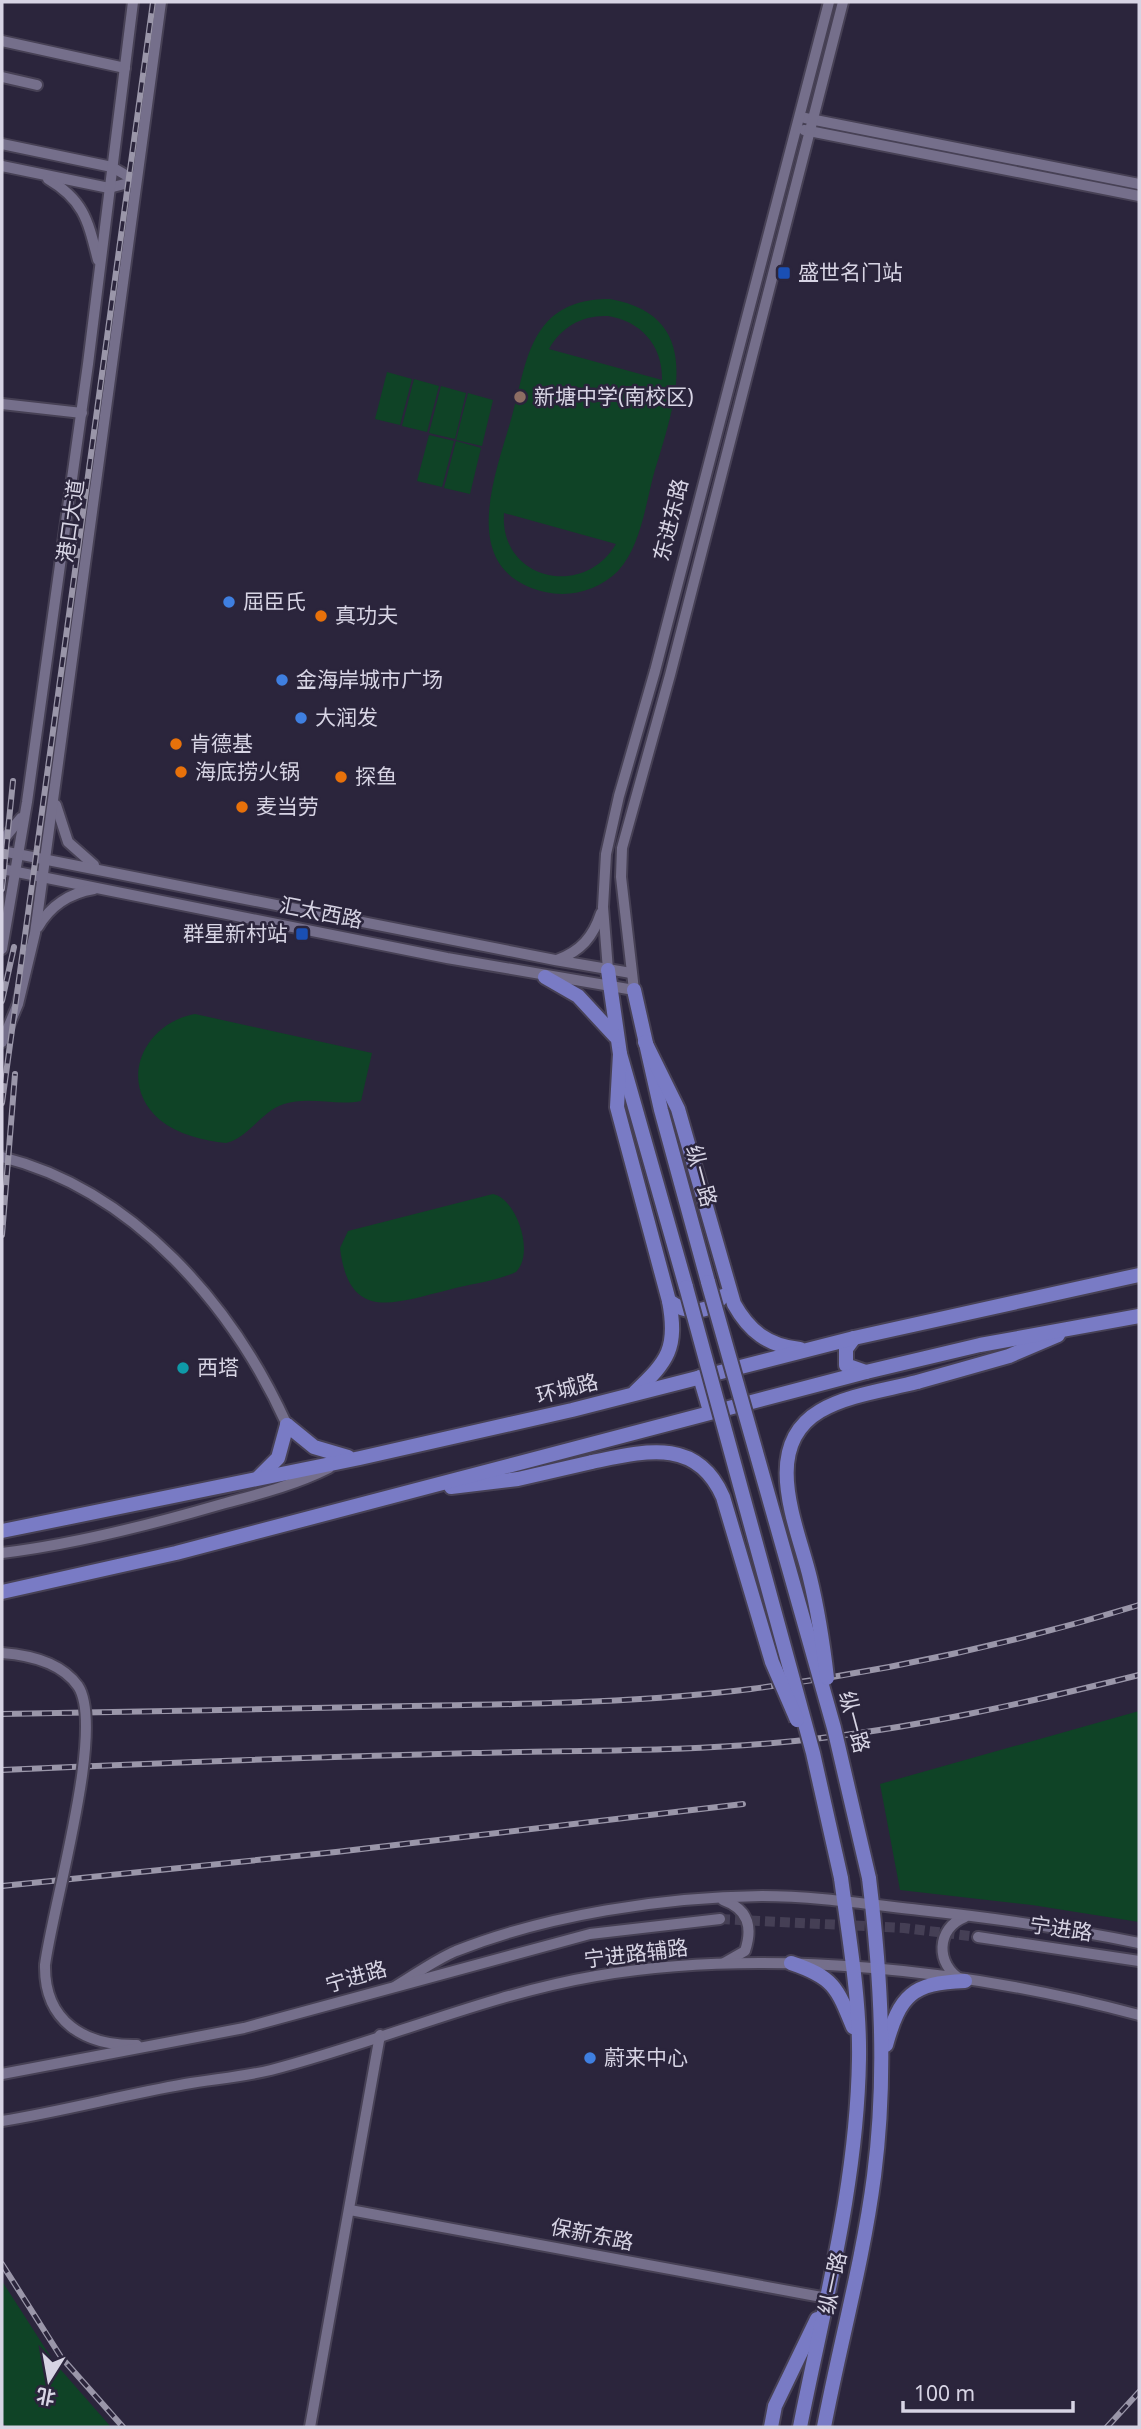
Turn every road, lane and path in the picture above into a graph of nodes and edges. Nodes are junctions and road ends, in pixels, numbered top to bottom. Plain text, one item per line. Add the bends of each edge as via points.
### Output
1 (133, 2) edge
2 (161, 2) edge
3 (829, 2) edge
4 (843, 2) edge
5 (2, 41) edge
6 (125, 68) junction
7 (2, 77) edge
8 (37, 85) dead end
9 (796, 122) junction
10 (810, 125) junction
11 (2, 144) edge
12 (2, 166) edge
13 (112, 167) junction
14 (39, 174) junction
15 (136, 181) junction
16 (1139, 184) edge
17 (109, 188) junction
18 (1139, 196) edge
19 (100, 268) junction
20 (2, 404) edge
21 (82, 413) junction
22 (54, 797) junction
23 (27, 802) junction
24 (2, 841) edge
25 (2, 850) edge
26 (18, 854) junction
27 (45, 859) junction
28 (2, 869) edge
29 (15, 871) junction
30 (106, 871) junction
31 (43, 876) junction
32 (160, 882) junction
33 (100, 888) junction
34 (156, 899) junction
35 (603, 907) junction
36 (2, 911) edge
37 (6, 927) junction
38 (35, 933) junction
39 (2, 949) edge
40 (555, 961) junction
41 (608, 970) junction
42 (631, 973) junction
43 (545, 977) junction
44 (610, 987) junction
45 (634, 990) junction
46 (617, 1038) junction
47 (2, 1042) edge
48 (645, 1042) junction
49 (620, 1054) junction
50 (2, 1157) edge
51 (1139, 1275) edge
52 (727, 1286) junction
53 (669, 1301) junction
54 (1139, 1316) edge
55 (1081, 1325) junction
56 (854, 1338) junction
57 (812, 1350) junction
58 (866, 1372) junction
59 (700, 1377) junction
60 (634, 1394) junction
61 (710, 1411) junction
62 (287, 1425) junction
63 (360, 1458) junction
64 (341, 1462) junction
65 (259, 1477) junction
66 (415, 1490) junction
67 (2, 1531) edge
68 (2, 1553) edge
69 (2, 1592) edge
70 (2, 1653) edge
71 (834, 1728) junction
72 (813, 1753) junction
73 (718, 1898) junction
74 (844, 1902) junction
75 (872, 1905) junction
76 (975, 1916) junction
77 (720, 1919) tunnel mouth
78 (978, 1937) tunnel mouth
79 (1139, 1943) edge
80 (1139, 1961) edge
81 (791, 1963) junction
82 (721, 1964) junction
83 (853, 1969) junction
84 (879, 1971) junction
85 (965, 1981) junction
86 (396, 1986) junction
87 (1139, 2015) edge
88 (380, 2035) junction
89 (172, 2044) junction
90 (859, 2056) junction
91 (883, 2056) junction
92 (2, 2074) edge
93 (2, 2121) edge
94 (350, 2210) junction
95 (827, 2298) junction
96 (310, 2427) edge
97 (771, 2427) edge
98 (800, 2427) edge
99 (824, 2427) edge

1 - 6 street, 港口大道
2 - 15 street, 港口大道
3 - 9 street, 东进东路
4 - 10 street, 东进东路
5 - 6 street
6 - 13 street, 港口大道
7 - 8 street
9 - 10 street
9 - 35 street, 东进东路 via 655,671 618,796 606,854
10 - 16 street
10 - 18 street
10 - 42 street, 东进东路 via 622,849
11 - 13 street
12 - 14 street
13 - 15 street
13 - 17 street, 港口大道
14 - 17 street
14 - 19 street via 76,199 89,225
15 - 17 street
15 - 22 street, 港口大道
17 - 19 street, 港口大道
19 - 21 street, 港口大道
20 - 21 street
21 - 23 street, 港口大道
22 - 27 street, 港口大道
22 - 30 street via 68,842 89,863
23 - 24 street via 16,827
23 - 26 street, 港口大道
25 - 26 street, 汇太西路
26 - 27 street, 汇太西路
26 - 29 street, 港口大道
27 - 30 street, 汇太西路
27 - 31 street, 港口大道
28 - 29 street, 汇太西路
29 - 31 street, 汇太西路
29 - 37 street, 港口大道
30 - 32 street, 汇太西路
31 - 33 street, 汇太西路
31 - 38 street, 港口大道
32 - 34 street
32 - 40 street, 汇太西路
33 - 34 street, 汇太西路
33 - 38 street via 76,893 53,907
34 - 43 street, 汇太西路
35 - 40 street via 591,936 576,952
35 - 41 street, 东进东路
36 - 37 street
37 - 39 street, 港口大道
38 - 47 street, 港口大道 via 18,1004
40 - 41 street, 汇太西路
41 - 42 street, 汇太西路
41 - 44 main road, 东进东路
42 - 45 street, 东进东路
43 - 44 street, 汇太西路
43 - 46 main road via 578,996
44 - 45 street, 汇太西路
44 - 46 main road, 东进东路
45 - 48 main road, 东进东路
46 - 49 main road, 东进东路
48 - 52 main road via 678,1109
48 - 71 main road, 纵一路, bridge
49 - 53 main road via 617,1107
49 - 72 main road, 纵一路, bridge
50 - 62 street via 42,1169 91,1196 179,1264 249,1351
51 - 56 main road, 环城路
52 - 53 main road via 717,1303 697,1311
52 - 57 main road via 754,1332 780,1346
53 - 60 main road via 670,1351 658,1371
54 - 55 main road
55 - 58 main road
55 - 71 main road, bridge via 1009,1356 819,1411 797,1433 788,1458 787,1486 819,1615
56 - 57 main road, 环城路
56 - 58 main road via 844,1357 853,1370
57 - 59 main road, 环城路
58 - 61 main road
59 - 60 main road, 环城路
59 - 61 main road
60 - 63 main road, 环城路
61 - 66 main road
62 - 63 main road via 325,1452
62 - 65 main road via 278,1458
63 - 64 main road, 环城路
64 - 65 main road, 环城路
64 - 68 street via 296,1483 186,1515
65 - 67 main road, 环城路
66 - 69 main road via 176,1553
66 - 72 main road, bridge via 491,1484 634,1453 664,1452 691,1459 711,1475 723,1497 778,1678
70 - 89 street, bridge via 38,1659 60,1670 78,1686 86,1709 82,1773 46,1965 49,1999 68,2025 107,2043
71 - 75 main road, 纵一路, bridge
72 - 74 main road, 纵一路, bridge
73 - 74 street, 宁进路辅路
73 - 82 street via 733,1903 750,1927 745,1951
73 - 86 street, 宁进路辅路 via 645,1905 513,1932 456,1951
74 - 75 street, 宁进路辅路
74 - 83 main road, 纵一路
75 - 76 street, 宁进路辅路
75 - 84 main road, 纵一路
76 - 79 street, 宁进路辅路
76 - 85 street via 950,1926 942,1946 947,1968
77 - 86 street, 宁进路 via 590,1934
78 - 80 street, 宁进路
81 - 82 street, 宁进路辅路
81 - 83 street, 宁进路辅路
81 - 90 main road via 819,1972 834,1987 853,2028
82 - 88 street, 宁进路辅路 via 593,1976
83 - 84 street, 宁进路辅路
83 - 90 main road, 纵一路
84 - 85 street, 宁进路辅路
84 - 91 main road, 纵一路
85 - 87 street, 宁进路辅路
85 - 91 main road via 927,1985 913,1992 894,2018
86 - 89 street, 宁进路
88 - 93 street, 宁进路辅路 via 272,2070
88 - 94 street
89 - 92 street, 宁进路
90 - 95 main road, 纵一路 via 851,2170
91 - 99 main road, 纵一路 via 869,2210
94 - 95 street, 保新东路
94 - 96 street
95 - 97 main road via 775,2406
95 - 98 main road, 纵一路

